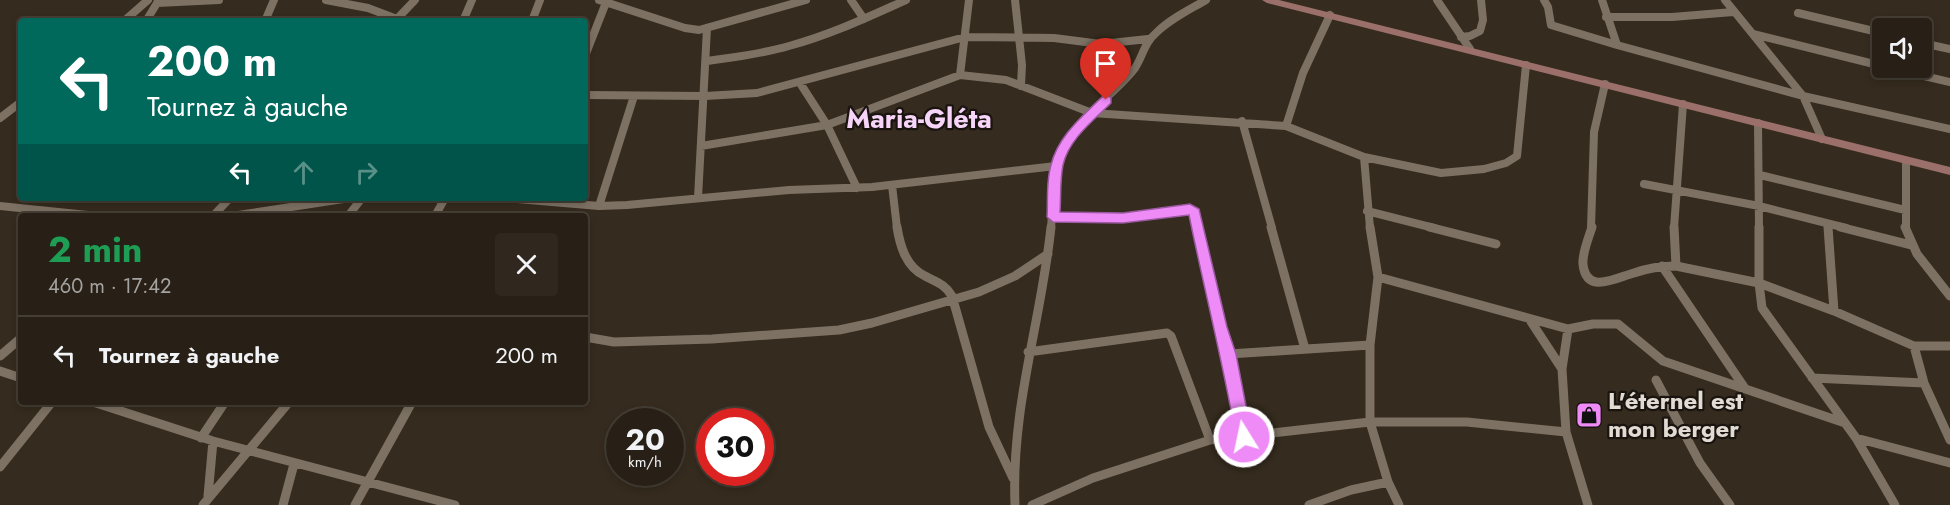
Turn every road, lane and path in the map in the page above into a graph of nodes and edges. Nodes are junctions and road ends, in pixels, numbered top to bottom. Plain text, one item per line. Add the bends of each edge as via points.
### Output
1 (146, 0) edge
2 (219, 0) edge
3 (274, 0) edge
4 (326, 0) edge
5 (415, 0) edge
6 (472, 0) edge
7 (540, 0) edge
8 (806, 0) edge
9 (850, 0) edge
10 (906, 0) edge
11 (969, 0) edge
12 (1015, 0) edge
13 (1206, 0) edge
14 (1267, 0) edge
15 (1437, 0) edge
16 (1481, 0) edge
17 (1544, 0) edge
18 (1602, 0) edge
19 (1725, 0) edge
20 (604, 1) edge
21 (158, 2) edge
22 (1734, 12) junction
23 (1798, 13) dead end
24 (1330, 15) junction
25 (1606, 17) junction
26 (127, 18) edge
27 (148, 18) edge
28 (266, 18) edge
29 (391, 18) edge
30 (398, 18) edge
31 (464, 18) edge
32 (533, 18) edge
33 (864, 19) junction
34 (707, 28) junction
35 (1872, 31) edge
36 (1753, 34) junction
37 (965, 37) junction
38 (1020, 37) junction
39 (1461, 37) junction
40 (1148, 39) junction
41 (1617, 45) junction
42 (1932, 45) edge
43 (588, 47) edge
44 (1470, 49) junction
45 (1950, 49) edge
46 (707, 61) junction
47 (1872, 64) edge
48 (1526, 65) junction
49 (960, 75) junction
50 (1932, 78) edge
51 (1950, 82) edge
52 (800, 83) junction
53 (1605, 84) junction
54 (1021, 86) junction
55 (588, 95) edge
56 (634, 96) junction
57 (705, 96) junction
58 (1803, 96) junction
59 (18, 104) edge
60 (1683, 104) junction
61 (1092, 113) junction
62 (0, 118) edge
63 (1242, 121) junction
64 (1758, 123) junction
65 (826, 125) junction
66 (1286, 126) junction
67 (1950, 129) edge
68 (1822, 139) junction
69 (701, 146) junction
70 (1364, 157) junction
71 (1906, 161) junction
72 (1056, 166) junction
73 (1950, 171) edge
74 (1760, 176) junction
75 (1644, 183) dead end
76 (891, 185) junction
77 (857, 188) junction
78 (1675, 190) junction
79 (698, 198) junction
80 (227, 201) edge
81 (292, 201) edge
82 (327, 201) edge
83 (360, 201) edge
84 (545, 201) edge
85 (0, 206) edge
86 (288, 206) junction
87 (599, 206) junction
88 (1759, 206) junction
89 (1905, 210) junction
90 (1367, 211) junction
91 (68, 213) edge
92 (216, 213) edge
93 (249, 213) edge
94 (350, 213) edge
95 (1053, 217) junction
96 (1828, 224) junction
97 (1496, 244) dead end
98 (1911, 246) junction
99 (1048, 254) junction
100 (1662, 266) junction
101 (1676, 266) junction
102 (1378, 277) junction
103 (1760, 283) junction
104 (1950, 296) edge
105 (953, 298) junction
106 (1834, 311) junction
107 (1530, 320) junction
108 (1568, 329) junction
109 (588, 338) edge
110 (18, 341) edge
111 (1370, 345) junction
112 (1914, 346) junction
113 (1950, 346) edge
114 (1305, 349) junction
115 (1028, 352) junction
116 (1229, 354) junction
117 (0, 356) edge
118 (1562, 369) junction
119 (0, 371) edge
120 (18, 377) edge
121 (1812, 378) junction
122 (1656, 380) dead end
123 (1924, 383) junction
124 (1744, 387) junction
125 (50, 405) edge
126 (102, 405) edge
127 (223, 405) edge
128 (287, 405) edge
129 (410, 405) edge
130 (1370, 422) junction
131 (1845, 423) junction
132 (1566, 432) junction
133 (1244, 437) junction
134 (201, 438) junction
135 (1856, 438) junction
136 (1210, 440) junction
137 (1950, 440) edge
138 (213, 441) junction
139 (249, 451) junction
140 (1950, 463) edge
141 (294, 464) junction
142 (0, 467) edge
143 (1013, 477) junction
144 (366, 482) junction
145 (1388, 482) junction
146 (205, 501) edge
147 (283, 505) edge
148 (355, 505) edge
149 (455, 505) edge
150 (1015, 505) edge
151 (1032, 505) edge
152 (1309, 505) edge
153 (1399, 505) edge
154 (1588, 505) edge
155 (1730, 505) edge
156 (1895, 505) edge

1 - 26 street
2 - 21 street
3 - 28 street
4 - 29 street via 368,8
5 - 30 street
6 - 31 street
7 - 32 street
8 - 34 street
9 - 33 street
10 - 33 street
11 - 37 street
12 - 38 street
13 - 40 street
14 - 24 street
15 - 39 street
16 - 39 street via 1481,32
17 - 41 street via 1551,25
18 - 25 street
19 - 22 street
20 - 34 street via 685,28
20 - 43 street
21 - 27 street
22 - 25 street
22 - 36 street
23 - 35 street
24 - 44 street
24 - 66 street via 1303,74
25 - 41 street
33 - 46 street via 786,47
34 - 46 street
36 - 47 street
36 - 58 street
37 - 38 street
37 - 49 street
37 - 52 street
38 - 40 street via 1101,44
38 - 54 street
39 - 44 street
40 - 61 street via 1138,64
41 - 58 street
42 - 45 street
44 - 48 street
46 - 57 street
48 - 53 street
48 - 70 street via 1517,156 1513,160 1484,169 1441,173
49 - 54 street via 992,77
49 - 65 street
50 - 51 street
52 - 57 street via 757,93
52 - 65 street
53 - 60 street
53 - 100 street via 1594,132 1592,225 1583,264 1588,276 1609,283
54 - 61 street
55 - 56 street
56 - 57 street
56 - 87 street
57 - 69 street
58 - 67 street
58 - 68 street
59 - 62 street
60 - 64 street
60 - 78 street
61 - 63 street
61 - 72 street via 1067,140
63 - 66 street
63 - 114 street
64 - 68 street
64 - 74 street
65 - 69 street
65 - 77 street
66 - 70 street
68 - 71 street
69 - 79 street
70 - 90 street
71 - 73 street
71 - 89 street
72 - 76 street
72 - 95 street
74 - 88 street
74 - 89 street
75 - 78 street
76 - 77 street
76 - 105 street via 900,240 909,261 919,273 942,282
77 - 79 street
78 - 88 street
78 - 101 street
79 - 87 street
80 - 92 street
81 - 86 street
82 - 86 street
83 - 94 street
84 - 87 street
85 - 91 street
86 - 93 street
88 - 96 street
88 - 103 street
89 - 98 street
90 - 97 street
90 - 102 street
95 - 99 street
95 - 116 street via 1123,218 1193,211
96 - 98 street
96 - 106 street
98 - 104 street
99 - 105 street via 999,284
99 - 115 street
100 - 101 street
100 - 124 street
101 - 103 street
102 - 107 street
102 - 111 street
103 - 106 street
103 - 121 street via 1762,308
105 - 109 street via 872,323 815,333 614,342
105 - 143 street via 980,399 999,453
106 - 112 street
107 - 108 street
107 - 118 street
108 - 118 street
108 - 124 street via 1618,324 1664,361
110 - 117 street
111 - 114 street
111 - 130 street
112 - 113 street
112 - 123 street
114 - 116 street
115 - 136 street via 1167,333
115 - 143 street
116 - 133 street
118 - 132 street
119 - 120 street
121 - 123 street
121 - 131 street
122 - 155 street via 1700,463
123 - 137 street
124 - 131 street
125 - 142 street
126 - 134 street
127 - 134 street
128 - 139 street
129 - 144 street
130 - 132 street via 1467,422
130 - 133 street
130 - 145 street
131 - 135 street
132 - 154 street
133 - 136 street
134 - 138 street
135 - 140 street
135 - 156 street
136 - 151 street via 1093,478
138 - 139 street
138 - 146 street
139 - 141 street
139 - 146 street
141 - 144 street
141 - 147 street
143 - 150 street
144 - 148 street
144 - 149 street
145 - 152 street
145 - 153 street

